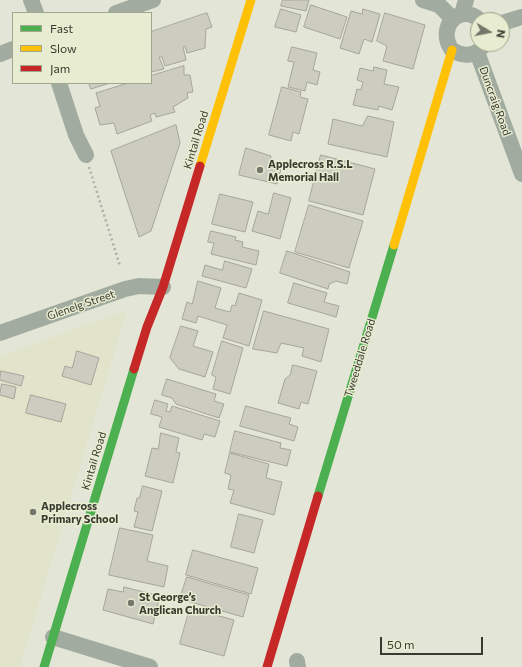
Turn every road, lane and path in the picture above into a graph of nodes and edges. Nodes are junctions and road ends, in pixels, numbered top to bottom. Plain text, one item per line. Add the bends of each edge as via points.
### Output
1 (31, 0) edge
2 (153, 0) edge
3 (251, 0) edge
4 (423, 0) edge
5 (460, 11) edge
6 (36, 12) edge
7 (119, 12) edge
8 (470, 15) edge
9 (522, 17) edge
10 (510, 21) edge
11 (12, 50) edge
12 (452, 50) junction
13 (471, 52) edge
14 (482, 52) edge
15 (0, 54) edge
16 (59, 84) edge
17 (86, 155) joint
18 (522, 174) edge
19 (120, 266) dead end
20 (163, 287) junction
21 (161, 316) dead end
22 (0, 333) edge
23 (61, 639) junction
24 (44, 667) edge
25 (150, 667) edge
26 (267, 667) edge

1 - 6 street
2 - 7 street
3 - 20 main road, Kintail Road
4 - 5 street
5 - 8 street
5 - 12 street via 446,31 448,44
9 - 10 street
11 - 15 street
12 - 13 street via 464,55
12 - 26 main road, Tweeddale Road
14 - 18 street, Duncraig Road
16 - 17 street via 76,135
17 - 19 path
20 - 21 main road, Kintail Road
20 - 22 street, Glenelg Street via 139,286 125,289
20 - 23 main road, Kintail Road via 147,327
23 - 24 main road, Kintail Road
23 - 25 street

